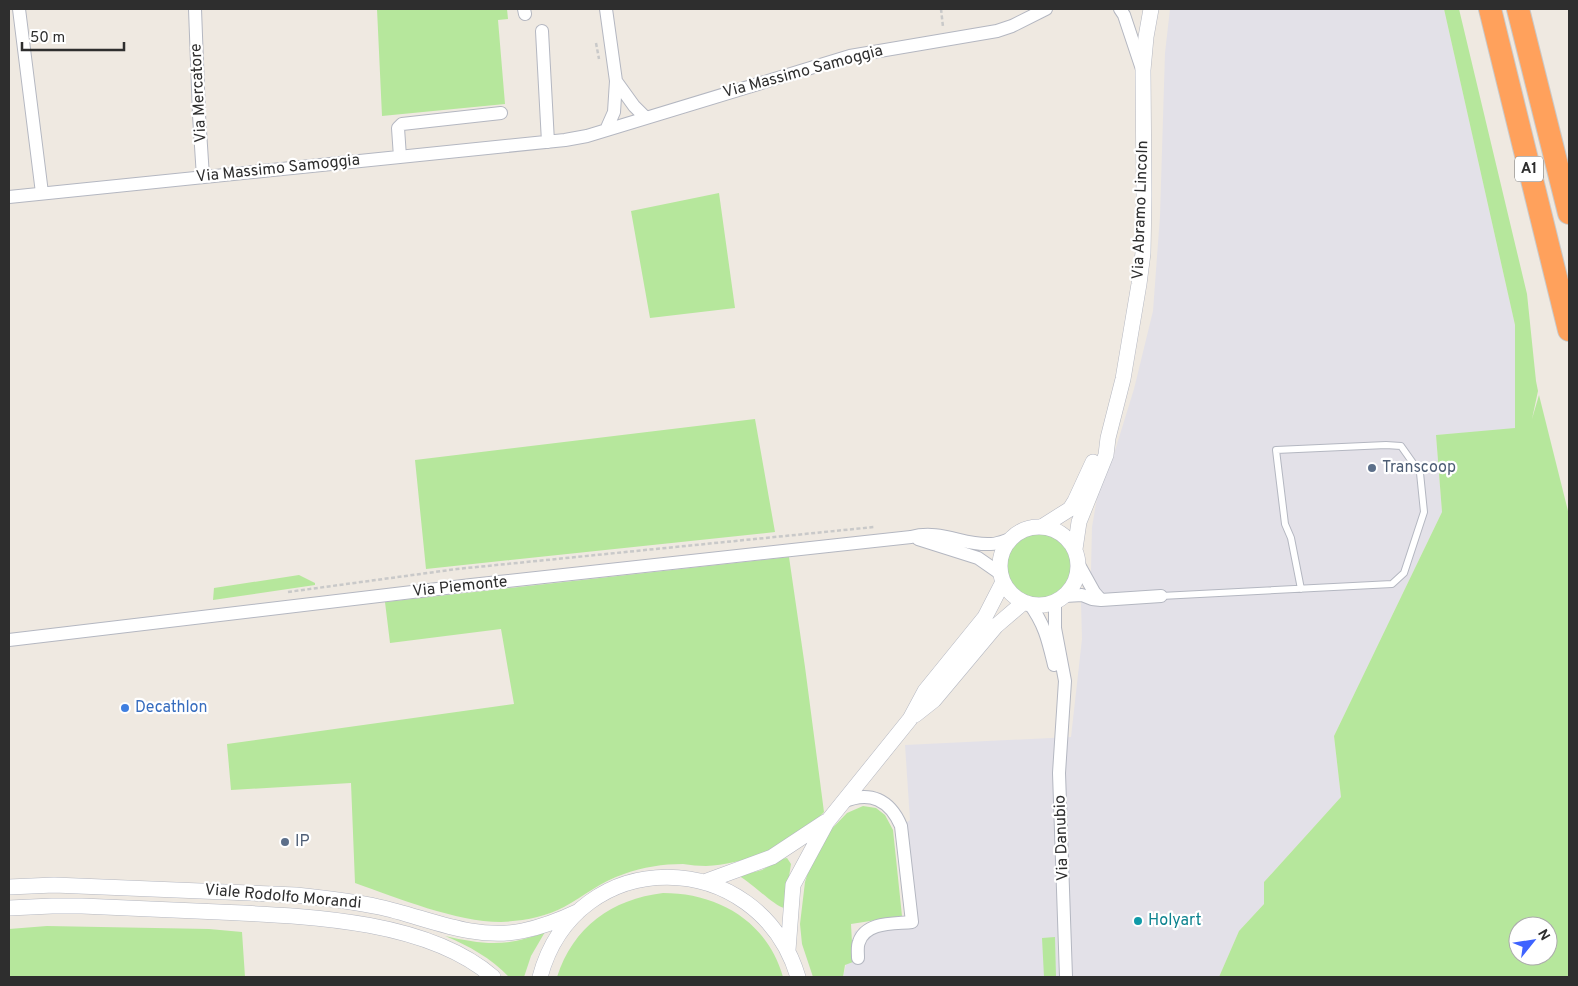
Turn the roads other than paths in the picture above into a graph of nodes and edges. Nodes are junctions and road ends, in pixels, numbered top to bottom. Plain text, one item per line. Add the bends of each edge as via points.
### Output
1 (19, 9) edge
2 (195, 9) edge
3 (606, 9) edge
4 (1046, 9) edge
5 (1120, 9) edge
6 (1151, 9) edge
7 (1490, 9) edge
8 (1518, 9) edge
9 (542, 32) dead end
10 (1143, 70) junction
11 (616, 81) junction
12 (502, 114) dead end
13 (646, 118) junction
14 (606, 130) junction
15 (548, 142) junction
16 (400, 157) junction
17 (203, 177) junction
18 (42, 193) junction
19 (9, 197) edge
20 (1569, 213) edge
21 (1569, 330) edge
22 (1108, 438) junction
23 (1043, 526) junction
24 (911, 537) junction
25 (1010, 539) junction
26 (1075, 549) junction
27 (1079, 565) junction
28 (1002, 578) junction
29 (1300, 589) junction
30 (1161, 596) joint
31 (1060, 599) junction
32 (1102, 600) junction
33 (1026, 603) junction
34 (9, 640) edge
35 (1065, 699) junction
36 (910, 719) junction
37 (843, 802) junction
38 (827, 822) junction
39 (704, 882) junction
40 (9, 887) edge
41 (9, 908) edge
42 (579, 911) junction
43 (788, 950) junction
44 (858, 958) dead end
45 (493, 977) edge
46 (540, 977) edge
47 (798, 977) edge
48 (1066, 977) edge

1 - 18 street
2 - 17 street, Via Mercatore
3 - 11 street
4 - 13 street, Via Massimo Samoggia via 997,31 850,56
5 - 10 street
6 - 10 street, Via Abramo Lincoln
7 - 21 highway, A1
8 - 20 highway, A1
9 - 15 street
10 - 22 street, Via Abramo Lincoln via 1143,253 1128,354
11 - 13 street
11 - 14 street via 614,112
12 - 16 street via 402,124 398,128
13 - 14 street, Via Massimo Samoggia
14 - 15 street, Via Massimo Samoggia
15 - 16 street, Via Massimo Samoggia
16 - 17 street, Via Massimo Samoggia
17 - 18 street, Via Massimo Samoggia
18 - 19 street, Via Massimo Samoggia
22 - 23 street, Via Abramo Lincoln via 1099,448 1070,509
22 - 26 street, Via Abramo Lincoln via 1106,455 1077,528
23 - 25 street via 1030,527
23 - 26 street via 1065,536
24 - 25 street, Via Piemonte via 938,535 986,544
24 - 28 street, Via Piemonte via 978,558
24 - 34 street, Via Piemonte
25 - 28 street via 1002,551
26 - 27 street
27 - 31 street via 1073,587
27 - 32 street
28 - 33 street via 1012,595
28 - 36 street via 985,617 925,691
29 - 29 lane via 1392,584 1404,573 1424,512 1420,473 1401,446 1276,450 1284,524 1291,538
29 - 30 lane
30 - 32 street
31 - 32 street via 1082,595
31 - 33 street via 1045,605
31 - 35 street, Via Danubio via 1055,628 1065,680
33 - 35 street, Via Danubio via 1040,619
33 - 36 street via 996,626 934,700
35 - 48 street, Via Danubio via 1060,773
36 - 37 street
37 - 38 street
37 - 44 street via 851,798 878,799 896,814 901,826 912,922 872,927 858,942
38 - 39 street via 772,857
38 - 43 street via 793,885
39 - 42 street, Viale Rodolfo Morandi via 685,878 647,878 611,890
39 - 43 street, Viale Rodolfo Morandi via 738,896 753,907 767,920
40 - 42 street, Viale Rodolfo Morandi via 64,885 296,895 379,907 484,932 520,932 553,923
41 - 45 street, Viale Rodolfo Morandi via 135,908 264,914 353,923 440,946
42 - 46 street, Viale Rodolfo Morandi via 557,936
43 - 47 street, Viale Rodolfo Morandi

